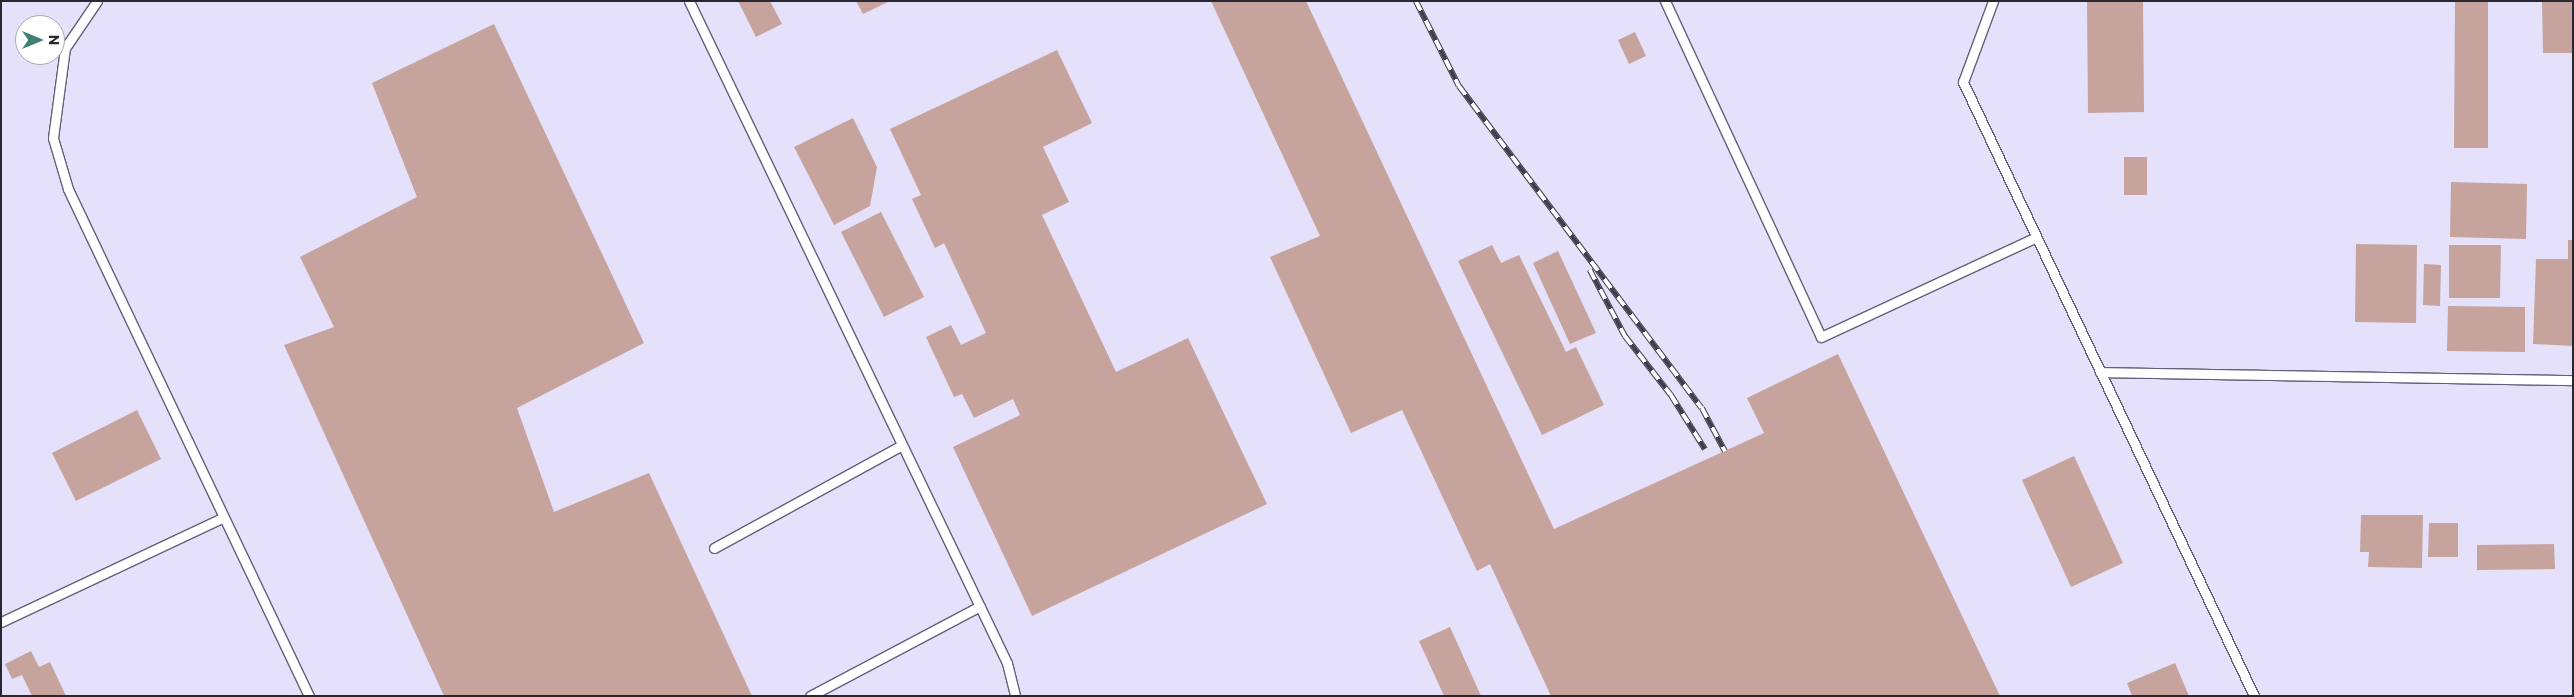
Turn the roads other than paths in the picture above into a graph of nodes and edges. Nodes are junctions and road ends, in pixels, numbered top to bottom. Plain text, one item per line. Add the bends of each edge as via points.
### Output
1 (97, 1) edge
2 (689, 1) edge
3 (1666, 1) edge
4 (1993, 1) edge
5 (2036, 236) junction
6 (2100, 372) junction
7 (2573, 380) edge
8 (902, 445) junction
9 (224, 517) junction
10 (714, 548) dead end
11 (980, 606) junction
12 (1, 622) edge
13 (309, 696) edge
14 (810, 696) edge
15 (1015, 696) edge
16 (2254, 696) edge

1 - 9 lane via 65,48 53,138 68,189
2 - 8 lane
3 - 5 lane via 1821,337
4 - 5 lane via 1963,82
5 - 6 lane
6 - 7 lane
6 - 16 lane
8 - 10 lane
8 - 11 lane
9 - 12 lane
9 - 13 lane
11 - 14 lane
11 - 15 lane via 1007,663

